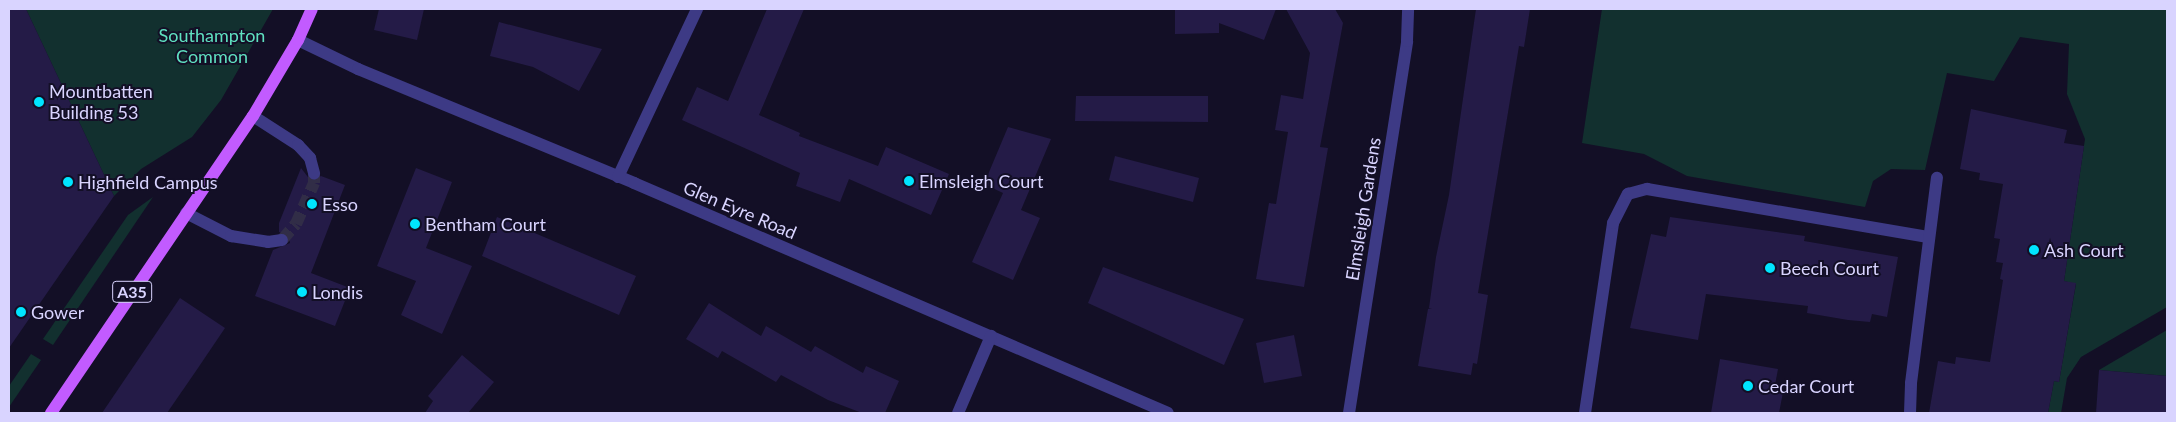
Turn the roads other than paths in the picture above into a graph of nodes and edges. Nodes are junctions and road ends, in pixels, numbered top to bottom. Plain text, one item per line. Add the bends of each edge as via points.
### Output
1 (312, 9) edge
2 (697, 9) edge
3 (1408, 9) edge
4 (298, 40) junction
5 (253, 116) junction
6 (314, 173) tunnel mouth
7 (618, 177) junction
8 (1937, 178) dead end
9 (186, 214) junction
10 (1928, 237) junction
11 (282, 240) dead end
12 (991, 336) junction
13 (51, 413) edge
14 (958, 413) edge
15 (1168, 413) edge
16 (1349, 413) edge
17 (1584, 413) edge
18 (1910, 413) edge

1 - 4 main road, A35
2 - 7 street
3 - 16 street, Elmsleigh Gardens via 1407,41
4 - 5 main road, A35
4 - 7 street, Glen Eyre Road via 358,70
5 - 6 street via 298,145 310,158
5 - 9 main road, A35
7 - 12 street, Glen Eyre Road
8 - 10 street
9 - 11 street via 231,236 268,242
9 - 13 main road, A35
10 - 17 street via 1647,189 1628,194 1614,223
10 - 18 street
12 - 14 street
12 - 15 street, Glen Eyre Road

